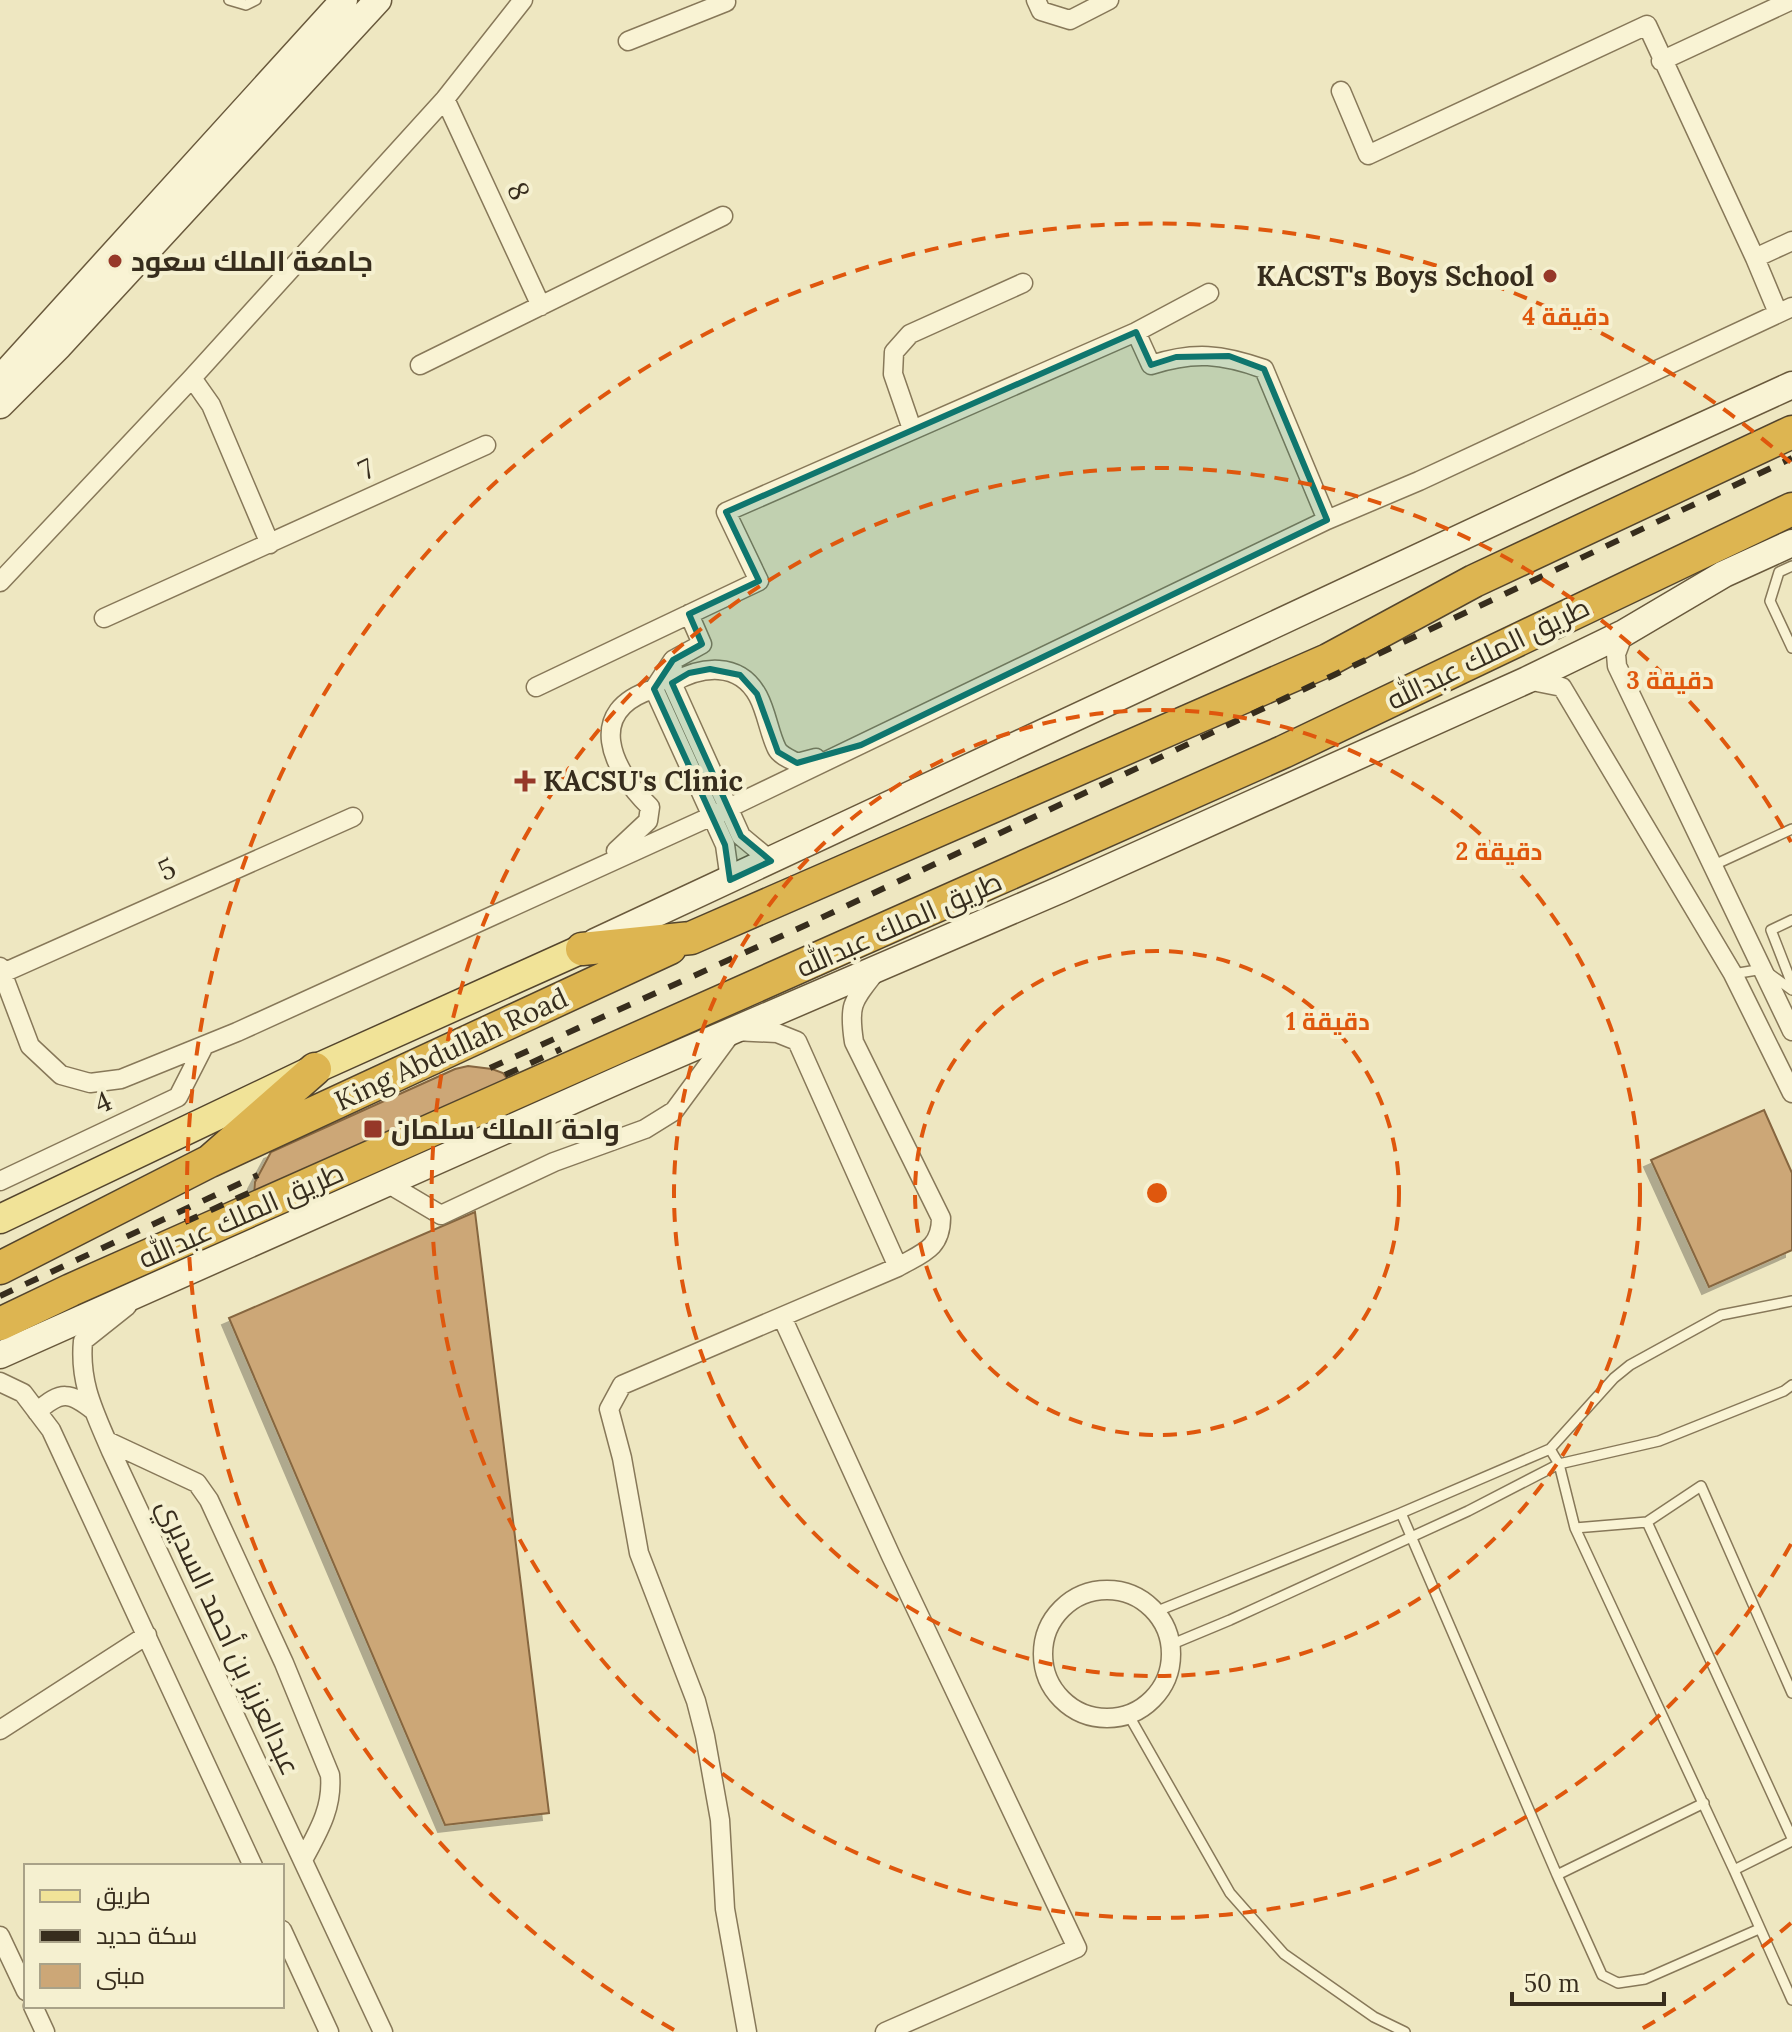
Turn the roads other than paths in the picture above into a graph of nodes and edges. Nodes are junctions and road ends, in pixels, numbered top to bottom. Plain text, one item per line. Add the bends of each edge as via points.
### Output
1 (229, 0) edge
2 (256, 0) edge
3 (344, 0) edge
4 (378, 0) edge
5 (523, 0) edge
6 (1036, 0) edge
7 (1109, 0) edge
8 (1792, 0) edge
9 (727, 1) edge
10 (628, 41) dead end
11 (1661, 61) junction
12 (1341, 91) dead end
13 (445, 99) junction
14 (723, 216) dead end
15 (1792, 241) edge
16 (1755, 258) junction
17 (1023, 283) dead end
18 (1209, 293) dead end
19 (541, 306) junction
20 (1785, 310) edge
21 (1136, 332) junction
22 (420, 365) dead end
23 (192, 378) junction
24 (0, 379) edge
25 (1792, 385) edge
26 (0, 405) edge
27 (912, 429) junction
28 (1792, 432) edge
29 (486, 445) dead end
30 (1792, 509) edge
31 (1327, 520) junction
32 (1792, 543) edge
33 (270, 544) junction
34 (1792, 566) edge
35 (0, 582) edge
36 (689, 614) junction
37 (104, 618) dead end
38 (1624, 633) junction
39 (1792, 648) edge
40 (1527, 680) junction
41 (663, 686) junction
42 (536, 687) dead end
43 (861, 745) junction
44 (721, 812) junction
45 (353, 817) dead end
46 (1792, 829) edge
47 (771, 861) junction
48 (1714, 865) junction
49 (590, 871) junction
50 (730, 880) junction
51 (1792, 920) edge
52 (691, 938) junction
53 (582, 949) junction
54 (879, 968) junction
55 (1763, 969) junction
56 (1, 970) edge
57 (1733, 974) junction
58 (1792, 984) edge
59 (1792, 990) edge
60 (733, 1031) junction
61 (1792, 1031) edge
62 (204, 1046) junction
63 (315, 1069) junction
64 (1792, 1093) edge
65 (210, 1161) junction
66 (0, 1181) edge
67 (387, 1183) junction
68 (0, 1219) edge
69 (898, 1267) junction
70 (0, 1268) edge
71 (152, 1286) junction
72 (1792, 1301) edge
73 (782, 1317) junction
74 (0, 1324) edge
75 (0, 1355) edge
76 (0, 1382) edge
77 (1792, 1385) edge
78 (94, 1411) junction
79 (37, 1412) junction
80 (107, 1441) junction
81 (1550, 1449) junction
82 (1559, 1464) junction
83 (1401, 1513) junction
84 (1647, 1522) junction
85 (1575, 1528) junction
86 (1410, 1538) junction
87 (1155, 1612) junction
88 (147, 1635) junction
89 (1170, 1645) junction
90 (1792, 1693) edge
91 (1128, 1714) junction
92 (0, 1730) edge
93 (1704, 1803) junction
94 (1792, 1840) edge
95 (303, 1860) junction
96 (252, 1864) edge
97 (1734, 1870) junction
98 (1557, 1875) junction
99 (1759, 1929) junction
100 (284, 1934) edge
101 (0, 1936) edge
102 (24, 1987) edge
103 (1792, 2000) edge
104 (33, 2008) edge
105 (38, 2030) edge
106 (329, 2032) edge
107 (383, 2032) edge
108 (747, 2032) edge
109 (885, 2032) edge
110 (1405, 2032) edge

1 - 2 lane via 246,5
3 - 24 main road
4 - 26 main road
5 - 13 street
6 - 7 street via 1041,11 1070,20
8 - 11 street
9 - 10 street
11 - 12 street via 1647,25 1368,155
11 - 16 street
13 - 19 street, 8
13 - 23 street
14 - 19 street
15 - 16 street
16 - 20 street
17 - 27 street via 910,334 894,352 893,374
18 - 21 street
19 - 22 street
20 - 31 street
21 - 27 street
21 - 31 street via 1151,365 1176,357 1229,356 1264,369
23 - 33 street via 211,405
23 - 35 street
25 - 47 main road
27 - 36 street via 726,512 759,581
28 - 52 highway via 1474,581 1328,660
29 - 33 street, 7
30 - 74 highway, طريق الملك عبدالله via 1283,752
31 - 43 street
32 - 38 main road via 1724,574
33 - 37 street, 7
34 - 39 lane via 1779,572 1770,601
36 - 41 street via 702,644 673,660
36 - 42 street
38 - 40 main road
38 - 48 street via 1617,666
40 - 54 main road
40 - 57 street via 1562,687
41 - 43 street via 710,669 740,675 757,694 778,752 797,763
41 - 44 street
41 - 49 street via 634,695 619,707 612,724 615,761 631,789 650,807 648,821
43 - 44 street
44 - 47 street
44 - 49 street
44 - 50 street
45 - 56 street, 5
46 - 48 lane
47 - 50 main road
48 - 55 street
49 - 62 street
50 - 53 main road
51 - 58 lane via 1771,930
52 - 53 highway
52 - 65 highway, King Abdullah Road
53 - 63 main road
54 - 60 main road
54 - 69 street via 850,1012 854,1042 941,1218 933,1246
55 - 57 lane
55 - 59 lane
55 - 61 street
56 - 62 street via 30,1046 61,1075 90,1083 121,1079
57 - 64 street
60 - 67 main road
60 - 67 street via 674,1111 645,1129 554,1162 441,1215
60 - 69 street via 777,1033 797,1041
62 - 66 street, 4 via 178,1097
63 - 65 highway, طريق الملك عبدالله
63 - 68 main road
65 - 70 highway, طريق الملك عبدالله
67 - 71 main road
69 - 73 street
71 - 75 main road
71 - 78 street, عبدالعزيز بن أحمد السديري via 83,1341 81,1366
72 - 81 lane via 1721,1315 1630,1365
73 - 108 street via 622,1385 609,1409 639,1553 705,1736 720,1820 725,1909
73 - 109 street via 1077,1948
76 - 79 street via 23,1393
77 - 82 lane via 1659,1441
78 - 79 street via 78,1398 65,1396 53,1398
78 - 80 street, عبدالعزيز بن أحمد السديري
79 - 88 street via 51,1430
80 - 95 street, عبدالعزيز بن أحمد السديري
80 - 95 street via 197,1483 209,1500 330,1775 332,1794
81 - 82 lane
81 - 83 lane
82 - 85 lane
82 - 86 lane
83 - 86 lane
83 - 87 lane
84 - 85 lane
84 - 90 lane via 1701,1486
84 - 94 lane
85 - 93 lane
86 - 89 lane
86 - 98 lane
87 - 89 street
87 - 91 street via 1119,1591 1092,1592 1069,1602 1045,1635 1045,1675 1062,1700 1088,1715
88 - 92 street
88 - 96 street
89 - 91 street via 1161,1687
91 - 110 lane via 1230,1893 1284,1954 1374,2017
93 - 97 lane
93 - 98 lane
94 - 97 lane
95 - 107 street, عبدالعزيز بن أحمد السديري
97 - 99 lane
98 - 99 lane via 1602,1975 1618,1983 1645,1979
99 - 103 lane
100 - 106 street
101 - 102 street
104 - 105 street

